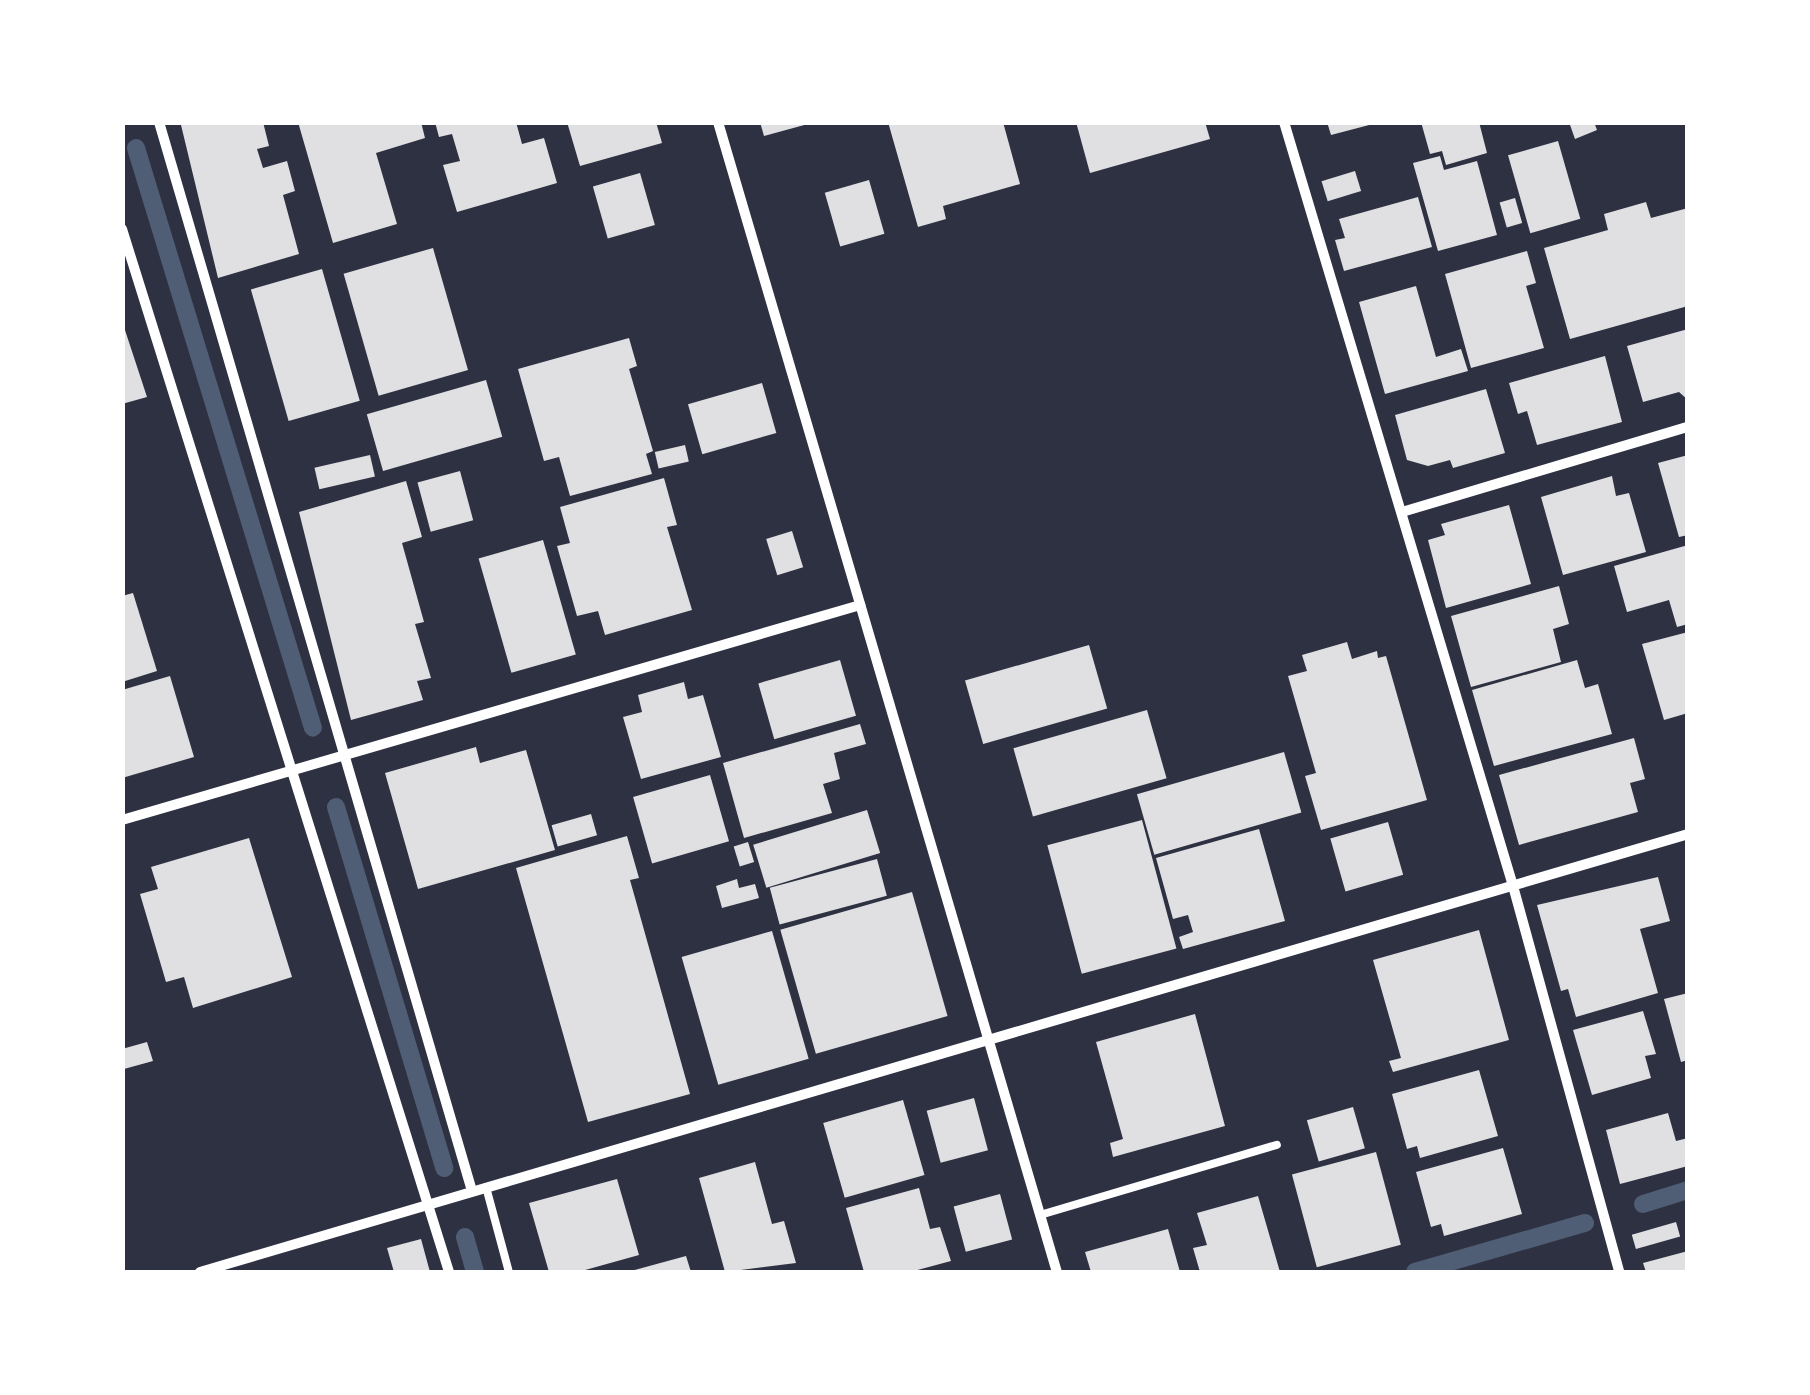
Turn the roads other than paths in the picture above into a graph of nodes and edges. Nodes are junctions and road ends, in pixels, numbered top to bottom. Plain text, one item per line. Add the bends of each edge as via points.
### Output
1 (158, 122) edge
2 (718, 122) edge
3 (1284, 122) edge
4 (122, 229) edge
5 (1688, 427) edge
6 (1402, 512) junction
7 (860, 605) junction
8 (344, 758) junction
9 (292, 770) junction
10 (122, 820) edge
11 (1688, 834) edge
12 (1513, 886) junction
13 (988, 1037) junction
14 (1277, 1145) dead end
15 (486, 1187) junction
16 (472, 1191) junction
17 (428, 1204) junction
18 (1040, 1215) junction
19 (200, 1272) edge
20 (449, 1272) edge
21 (510, 1272) edge
22 (1056, 1272) edge
23 (1619, 1272) edge

1 - 8 street
2 - 7 street
3 - 6 street
4 - 9 street
5 - 6 street
6 - 12 street
7 - 8 street
7 - 13 street
8 - 9 street
8 - 16 street
9 - 10 street
9 - 17 street
11 - 12 street
12 - 13 street
12 - 23 street
13 - 15 street
13 - 18 street
14 - 18 lane
15 - 16 street
15 - 21 lane
16 - 17 street
17 - 19 street
17 - 20 street
18 - 22 street

